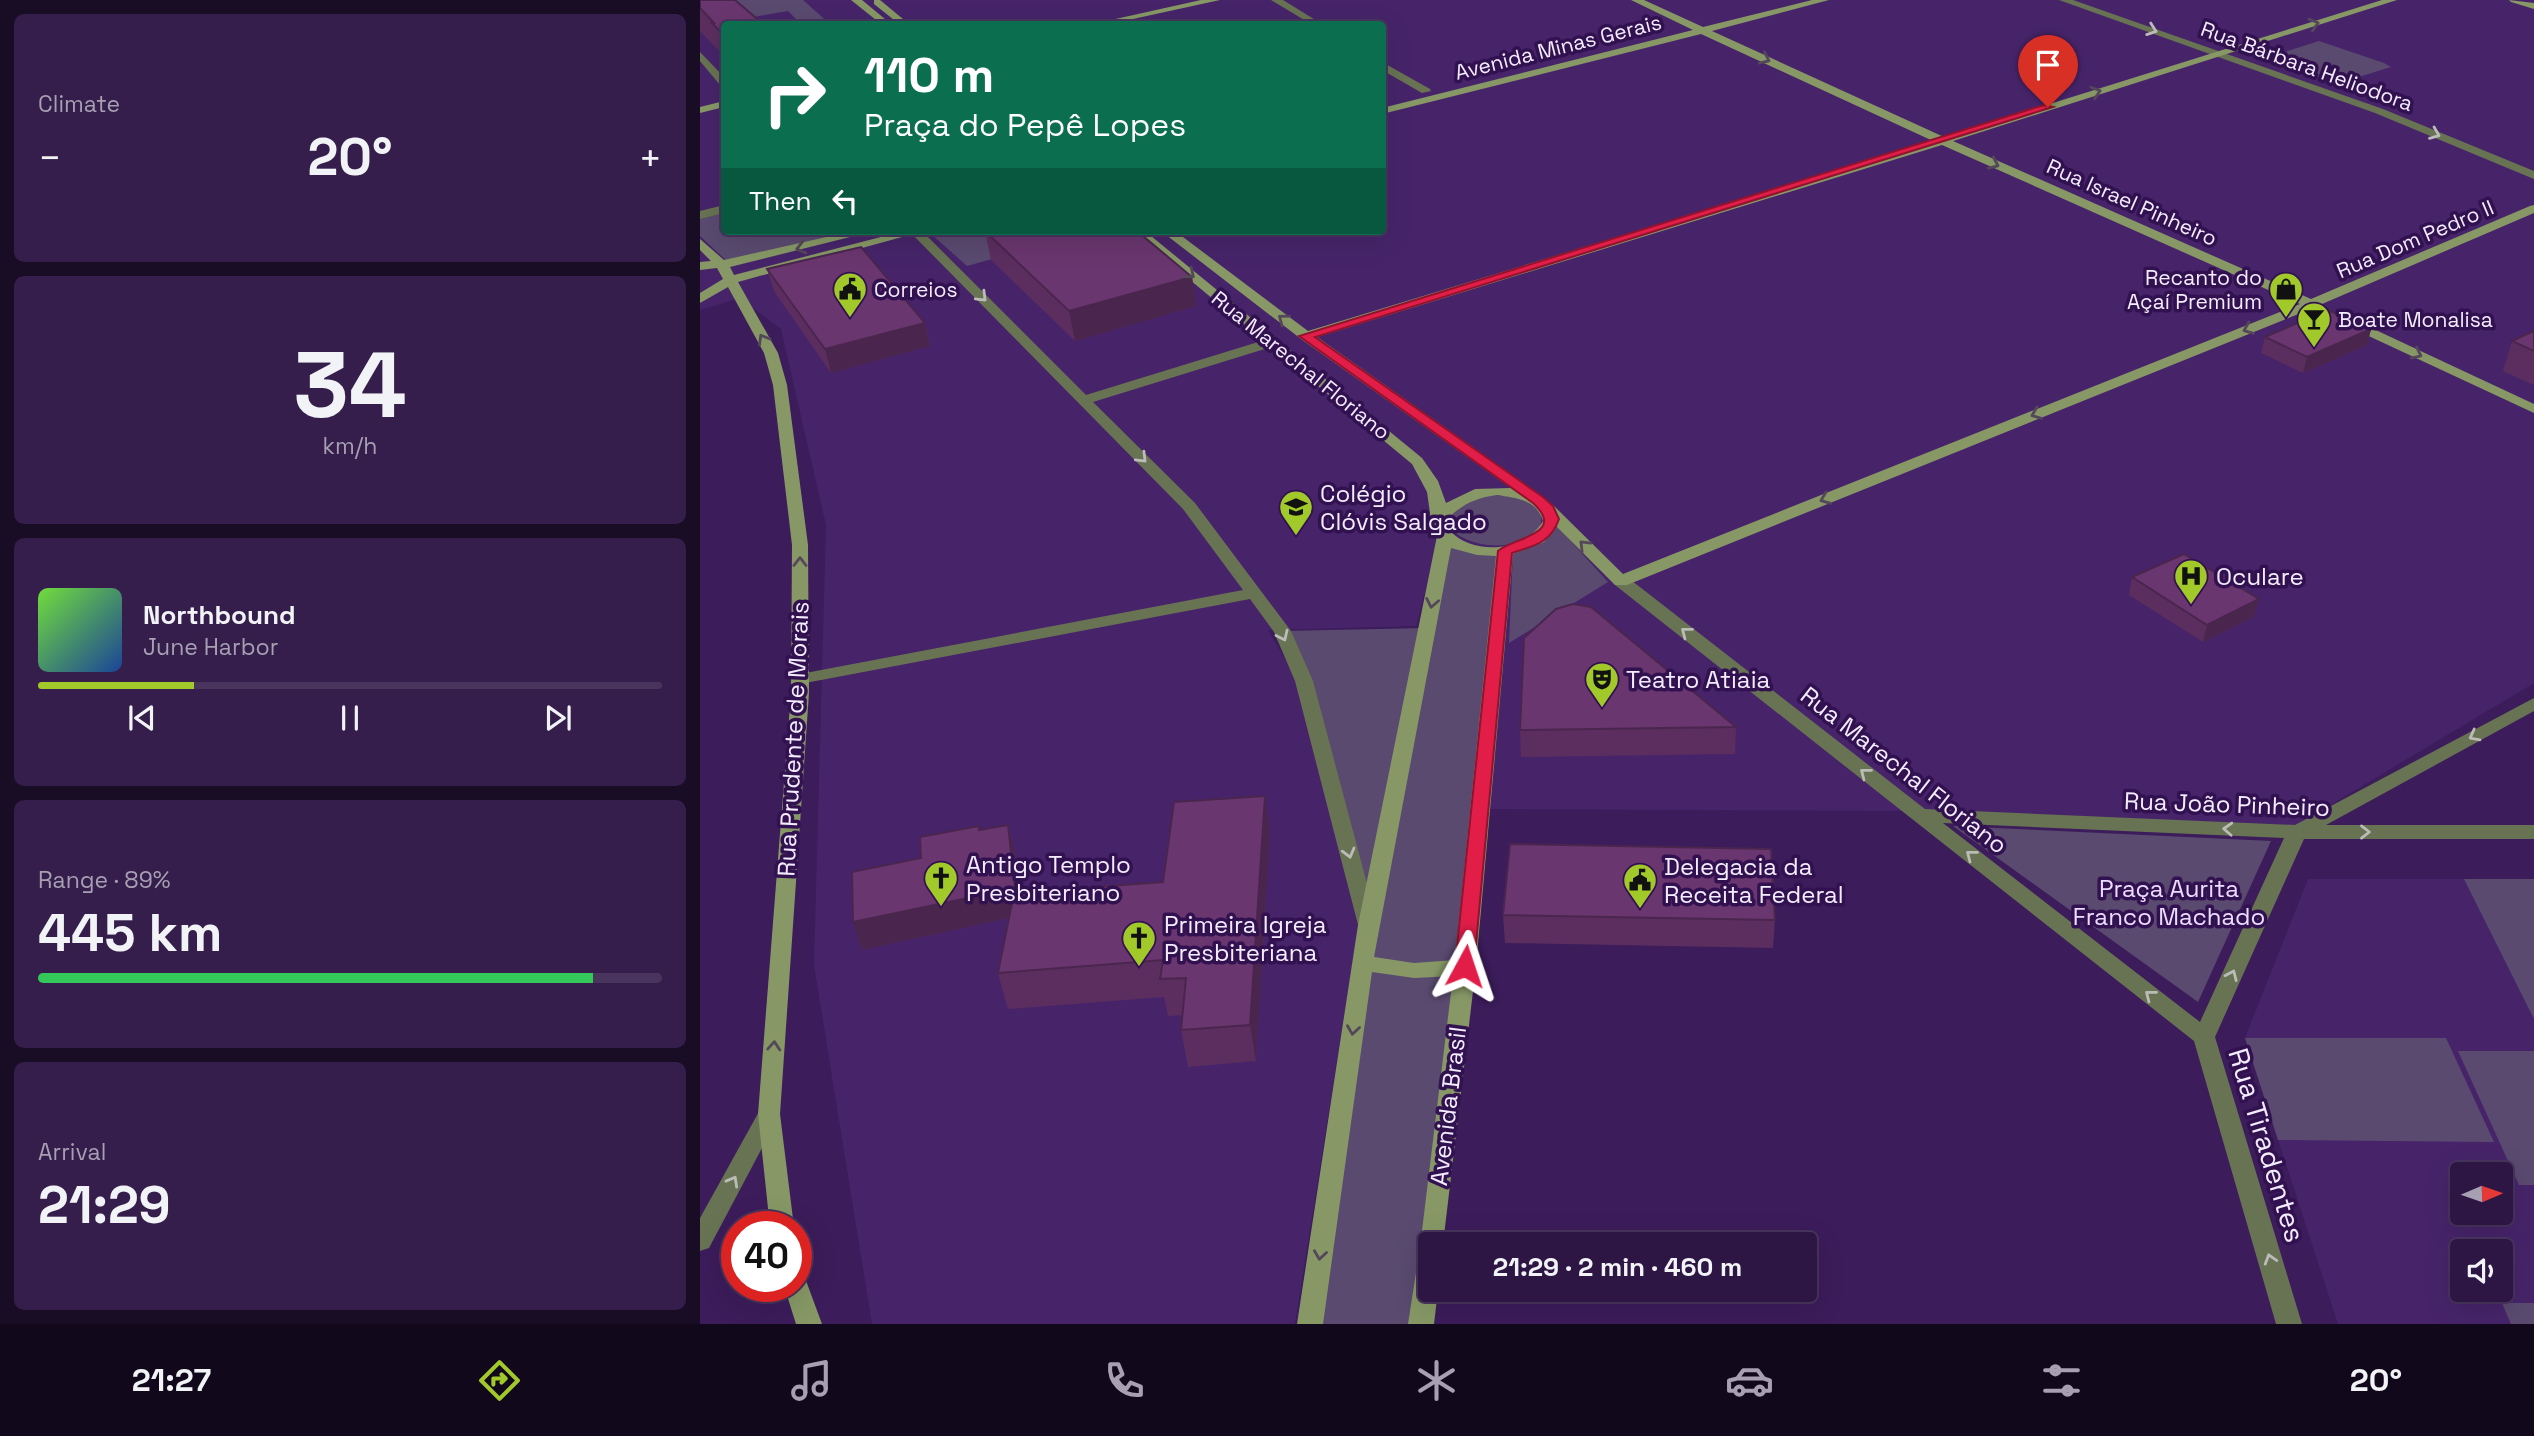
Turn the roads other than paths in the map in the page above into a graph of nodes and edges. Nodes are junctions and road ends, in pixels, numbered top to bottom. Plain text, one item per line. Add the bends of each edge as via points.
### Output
1 (856, 0) edge
2 (875, 0) edge
3 (1215, 0) edge
4 (1276, 0) edge
5 (1636, 0) edge
6 (1791, 0) edge
7 (1824, 0) edge
8 (2064, 0) edge
9 (2392, 0) edge
10 (2514, 0) edge
11 (2534, 6) edge
12 (882, 21) edge
13 (900, 21) edge
14 (1113, 21) edge
15 (1312, 21) edge
16 (1697, 27) junction
17 (2218, 53) junction
18 (700, 55) edge
19 (1386, 67) edge
20 (721, 80) edge
21 (1426, 91) junction
22 (1386, 101) edge
23 (721, 105) edge
24 (700, 110) edge
25 (1386, 110) edge
26 (1943, 141) junction
27 (2534, 175) edge
28 (2534, 209) edge
29 (721, 210) edge
30 (700, 215) edge
31 (850, 235) edge
32 (902, 235) edge
33 (921, 235) edge
34 (1142, 235) edge
35 (1172, 235) edge
36 (700, 243) edge
37 (722, 265) junction
38 (700, 266) edge
39 (730, 281) junction
40 (700, 299) edge
41 (2323, 310) junction
42 (1306, 336) junction
43 (1273, 342) junction
44 (1084, 400) junction
45 (2534, 409) edge
46 (1543, 505) junction
47 (1440, 517) junction
48 (1445, 536) junction
49 (1505, 551) junction
50 (1620, 581) junction
51 (1254, 593) junction
52 (800, 680) junction
53 (2534, 704) edge
54 (1919, 815) junction
55 (2297, 832) junction
56 (2534, 832) edge
57 (1368, 925) junction
58 (1363, 962) junction
59 (1465, 966) junction
60 (2204, 1037) junction
61 (769, 1114) junction
62 (780, 1211) edge
63 (1432, 1232) edge
64 (700, 1241) edge
65 (801, 1302) edge
66 (1424, 1302) edge
67 (809, 1324) edge
68 (1310, 1324) edge
69 (1421, 1324) edge
70 (2289, 1324) edge

1 - 12 street
2 - 13 street
3 - 14 street
4 - 15 street
5 - 16 street, Rua Israel Pinheiro
6 - 16 street, Avenida Minas Gerais
7 - 16 street, Avenida Minas Gerais
8 -> 17 street, Rua Bárbara Heliodora
17 -> 9 street
10 - 11 street
16 - 21 street, Avenida Minas Gerais
16 - 25 street, Avenida Minas Gerais
16 -> 26 street, Rua Israel Pinheiro
26 -> 17 street
17 -> 27 street, Rua Bárbara Heliodora via 2379,111
18 - 20 street
19 - 21 street
21 - 22 street, Avenida Minas Gerais
23 - 24 street
26 -> 41 street, Rua Israel Pinheiro
26 - 42 street
28 - 41 street, Rua Dom Pedro II
29 - 30 street
31 -> 37 street
32 - 39 street
33 -> 44 street
34 -> 43 street, Rua Marechal Floriano
42 -> 35 street, Rua Marechal Floriano
36 - 37 street, Rua Prudente de Morais
37 - 38 street
37 - 39 street, Rua Prudente de Morais
39 - 40 street
52 -> 39 street, Rua Prudente de Morais via 800,545 780,385 771,353
41 -> 45 street, Rua Israel Pinheiro
41 -> 50 street, Rua Dom Pedro II
42 - 46 street, Rua Marechal Floriano
43 - 44 street
43 - 47 street, Rua Marechal Floriano via 1417,461 1434,487
44 -> 51 street via 1189,506
46 - 47 street via 1525,494 1490,490 1458,499
46 - 49 street via 1551,519 1548,530 1538,539
50 -> 46 street, Rua Marechal Floriano
47 - 48 street, Rua Marechal Floriano
48 - 49 street via 1469,549
48 -> 57 street
49 - 59 street, Avenida Brasil
54 -> 50 street, Rua Marechal Floriano
51 - 52 street
51 -> 57 street via 1282,631 1304,681
61 -> 52 street, Rua Prudente de Morais
53 -> 55 street
55 -> 54 street, Rua João Pinheiro
60 -> 54 street, Rua Marechal Floriano
55 -> 56 street, Rua João Pinheiro
60 -> 55 street, Rua Tiradentes
57 - 58 street
58 - 59 street via 1414,972
58 -> 68 street
59 - 63 street, Avenida Brasil
70 -> 60 street, Rua Tiradentes
61 - 62 street
64 -> 61 street, Rua Prudente de Morais
65 - 67 street
66 - 69 street

